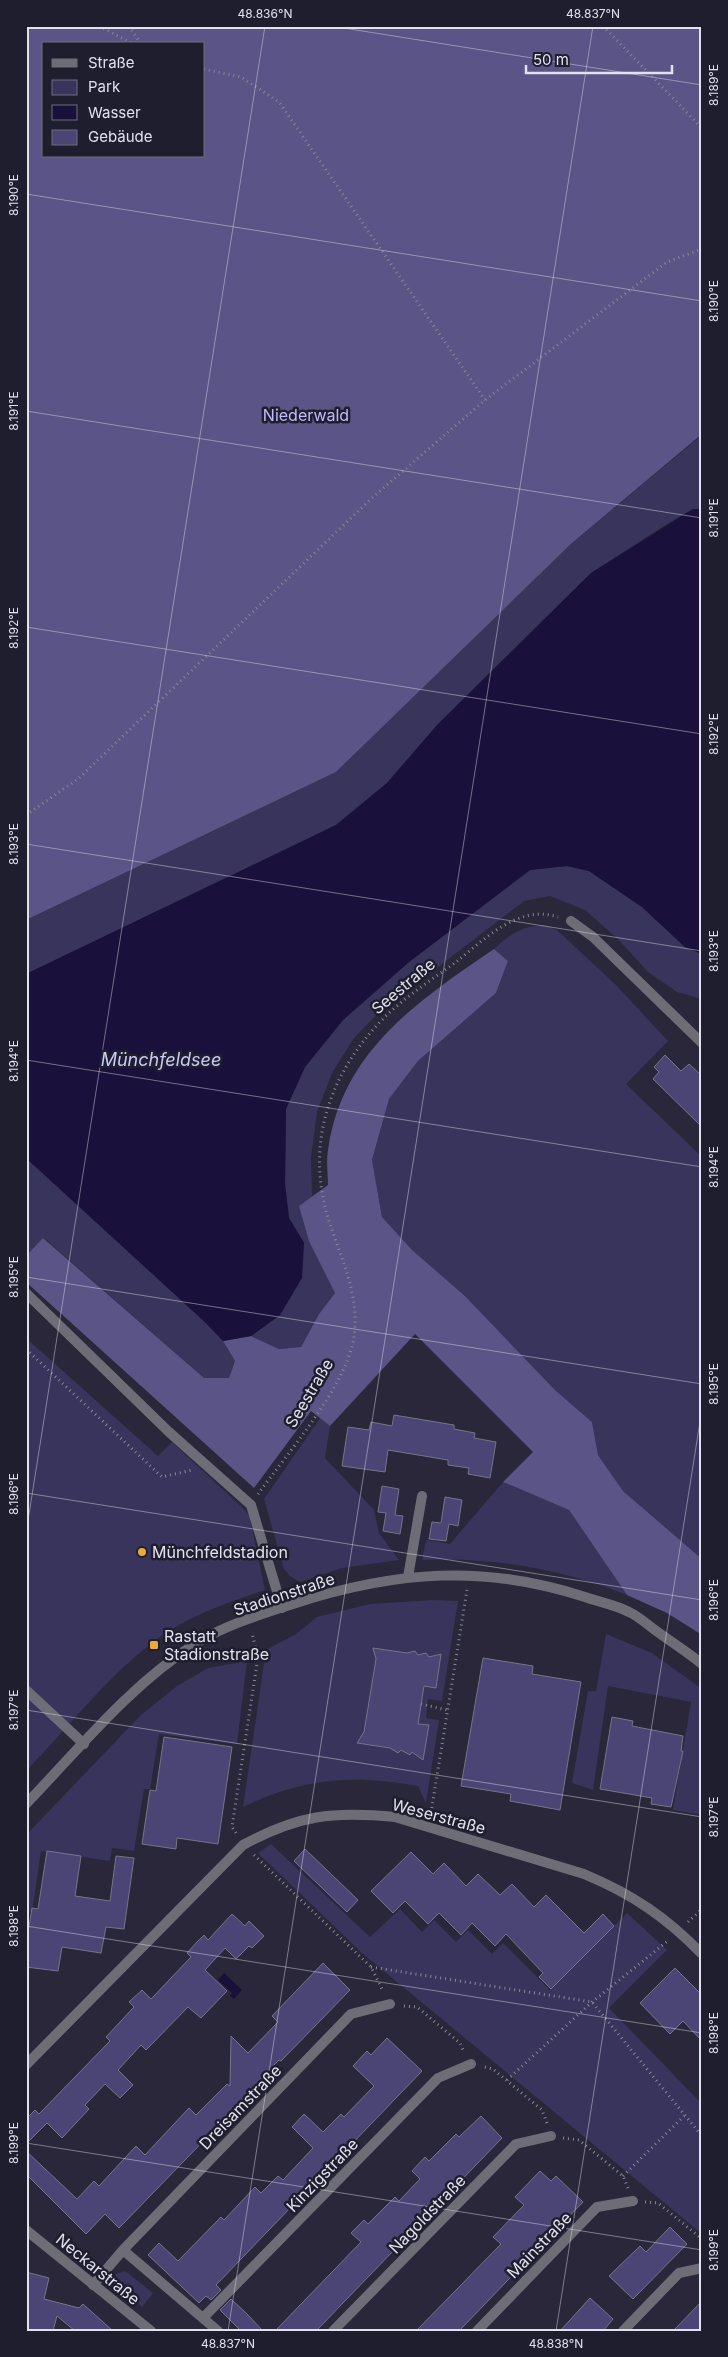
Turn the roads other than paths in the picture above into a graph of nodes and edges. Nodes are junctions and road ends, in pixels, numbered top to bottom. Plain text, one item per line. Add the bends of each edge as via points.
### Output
1 (571, 921) road end
2 (702, 1043) edge
3 (26, 1293) edge
4 (422, 1496) dead end
5 (408, 1577) junction
6 (282, 1608) junction
7 (702, 1664) edge
8 (26, 1690) edge
9 (84, 1744) junction
10 (26, 1804) edge
11 (702, 1954) edge
12 (390, 2004) road end
13 (471, 2064) road end
14 (26, 2065) edge
15 (551, 2136) road end
16 (633, 2201) road end
17 (26, 2230) edge
18 (123, 2250) junction
19 (702, 2268) edge
20 (93, 2285) junction
21 (203, 2318) junction
22 (151, 2331) edge
23 (218, 2331) edge
24 (333, 2331) edge
25 (477, 2331) edge
26 (623, 2331) edge

1 - 2 street via 592,937
3 - 6 street via 251,1505
4 - 5 street
5 - 6 street, Stadionstraße via 327,1593
5 - 7 street, Stadionstraße via 470,1575 510,1578 569,1592 630,1612
6 - 9 street, Stadionstraße via 197,1642 131,1696
8 - 9 street
9 - 10 street, Stadionstraße
11 - 14 street, Weserstraße via 648,1906 584,1874 395,1817 334,1814 292,1822 243,1845
12 - 18 street, Dreisamstraße via 351,2014
13 - 21 street, Kinzigstraße via 438,2078
15 - 24 street, Nagoldstraße via 516,2144
16 - 25 street, Mainstraße via 597,2207
17 - 20 street, Neckarstraße
18 - 20 street, Dreisamstraße
18 - 21 street
19 - 26 street via 679,2273
20 - 22 street, Neckarstraße
21 - 23 street

